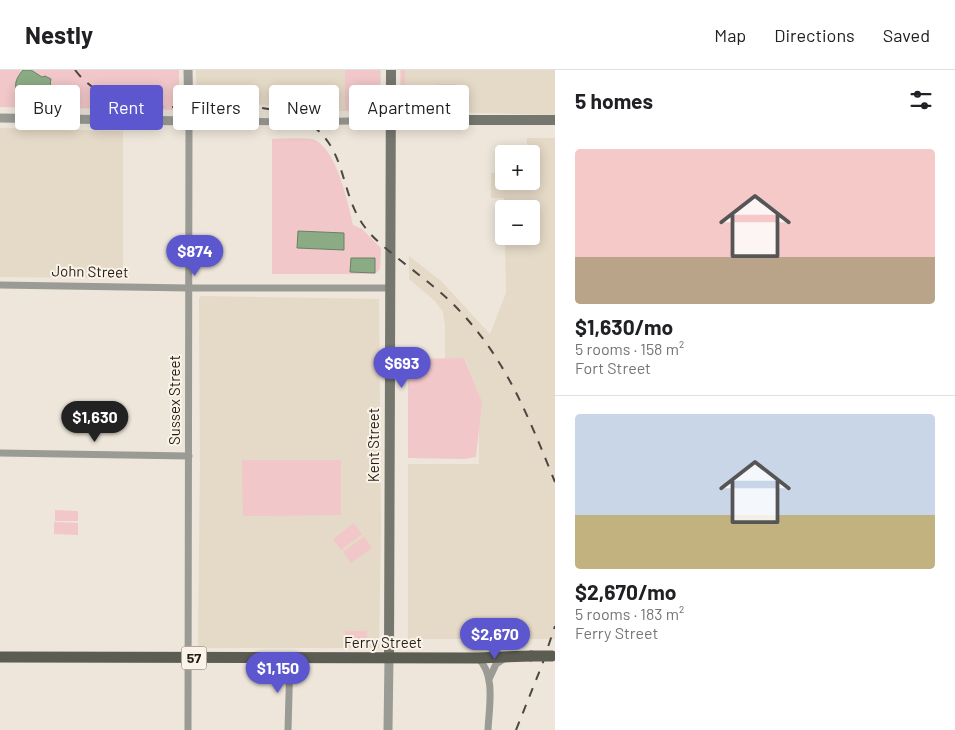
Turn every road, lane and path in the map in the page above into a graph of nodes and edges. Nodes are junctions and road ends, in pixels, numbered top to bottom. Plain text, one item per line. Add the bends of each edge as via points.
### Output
1 (188, 70) edge
2 (390, 70) edge
3 (188, 85) edge
4 (390, 85) edge
5 (0, 118) edge
6 (469, 120) edge
7 (555, 120) edge
8 (173, 121) edge
9 (349, 121) edge
10 (259, 122) edge
11 (189, 130) edge
12 (390, 130) edge
13 (0, 285) edge
14 (189, 288) junction
15 (390, 288) junction
16 (0, 453) edge
17 (189, 456) junction
18 (553, 656) edge
19 (0, 657) edge
20 (506, 657) junction
21 (189, 658) junction
22 (290, 658) junction
23 (389, 658) junction
24 (478, 658) junction
25 (490, 677) junction
26 (188, 730) edge
27 (288, 730) edge
28 (388, 730) edge
29 (488, 730) edge

1 - 3 street, Sussex Street
2 - 4 main road, Kent Street
5 - 8 street
6 - 7 main road
9 - 10 street
11 - 14 street, Sussex Street
12 - 15 main road, Kent Street
13 - 14 street, John Street
14 - 15 street, John Street
14 - 17 street, Sussex Street
15 - 23 main road, Kent Street
16 - 17 street
17 - 21 street, Sussex Street
18 - 20 main road, Ferry Street / 57, bridge
19 - 21 main road, Ferry Street / 57
20 - 24 main road, Ferry Street / 57
20 - 25 street via 496,664
21 - 22 main road, Ferry Street / 57
21 - 26 street, Sussex Street
22 - 23 main road, Ferry Street / 57
22 - 27 street
23 - 24 main road, Ferry Street / 57
23 - 28 street, Kent Street
24 - 25 street
25 - 29 street

